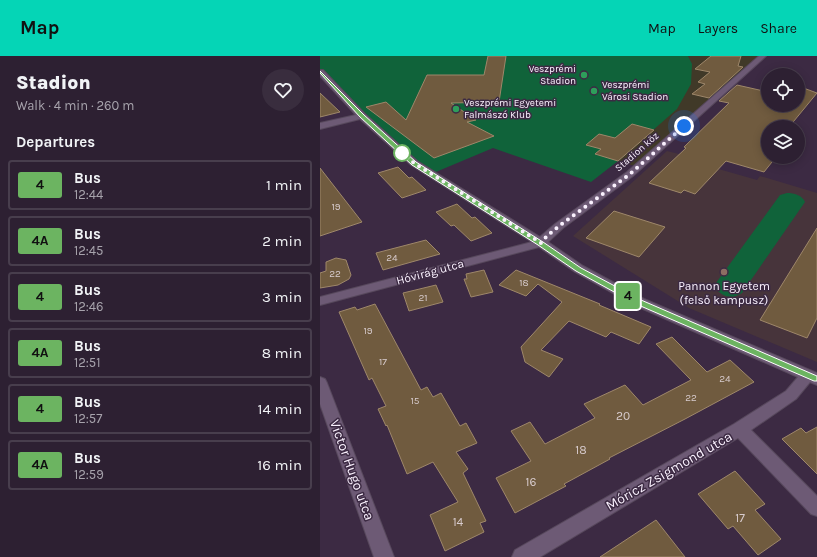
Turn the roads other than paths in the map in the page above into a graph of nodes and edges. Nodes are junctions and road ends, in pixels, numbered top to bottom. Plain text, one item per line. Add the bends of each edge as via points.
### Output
1 (763, 56) edge
2 (320, 72) edge
3 (362, 116) junction
4 (320, 126) edge
5 (541, 243) junction
6 (320, 301) edge
7 (812, 377) edge
8 (320, 382) edge
9 (740, 429) junction
10 (817, 508) edge
11 (384, 557) edge
12 (522, 557) edge

1 - 5 street, Stadion köz via 630,174 559,226
2 - 3 street
3 - 4 street
3 - 5 street via 414,163
5 - 6 street, Hóvirág utca
5 - 7 street via 578,270 639,302
7 - 9 street, Móricz Zsigmond utca via 791,395
8 - 11 street, Victor Hugo utca
9 - 10 street
9 - 12 street, Móricz Zsigmond utca

